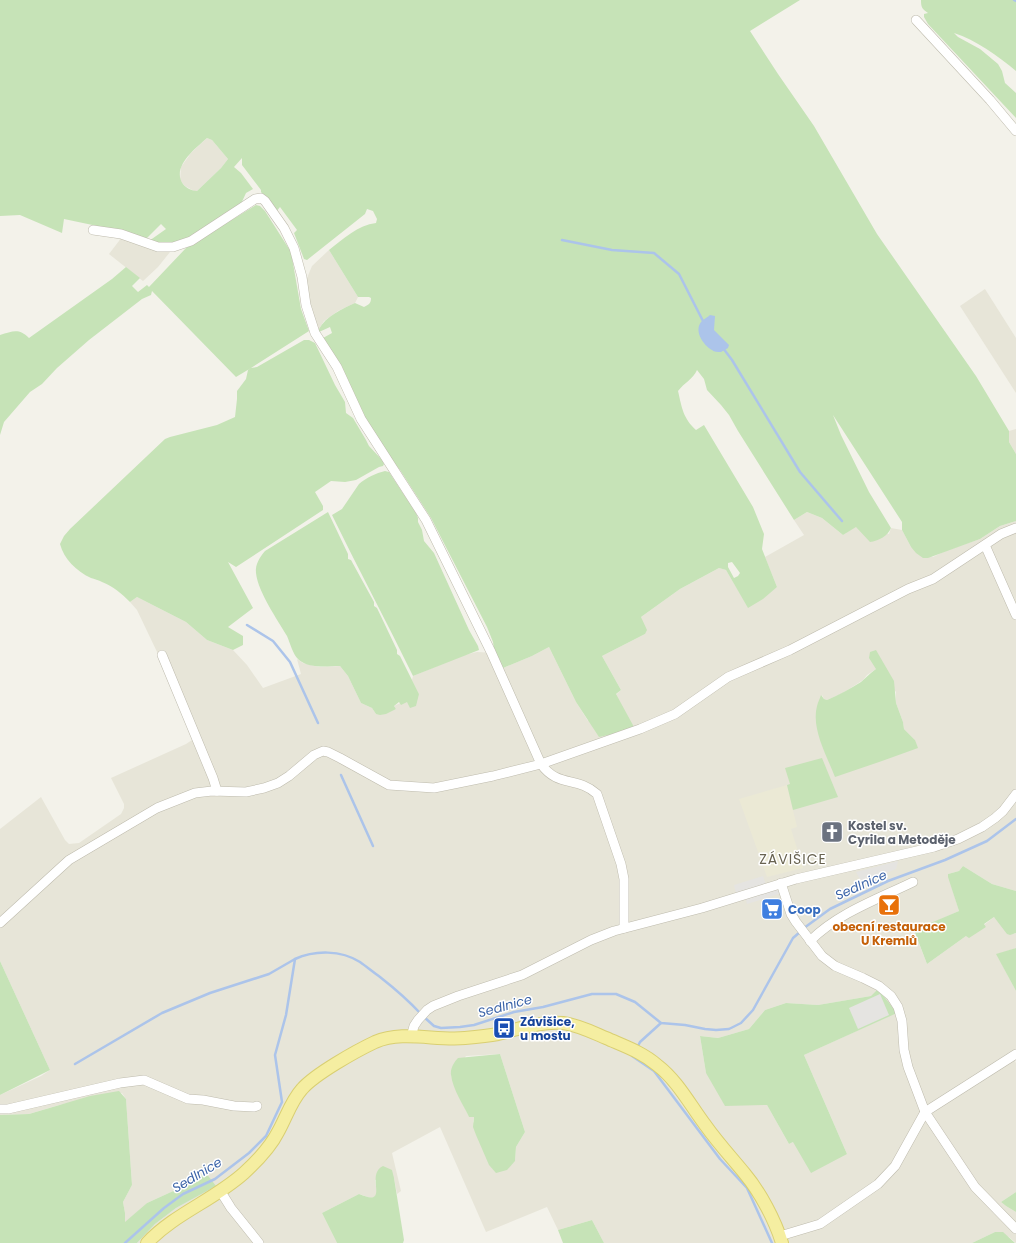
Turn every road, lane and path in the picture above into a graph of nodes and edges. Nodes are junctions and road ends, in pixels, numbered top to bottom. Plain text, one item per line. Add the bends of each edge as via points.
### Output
1 (916, 20) dead end
2 (1016, 131) edge
3 (93, 230) dead end
4 (1016, 528) edge
5 (985, 545) junction
6 (1016, 615) edge
7 (162, 655) dead end
8 (541, 764) junction
9 (217, 791) junction
10 (1016, 794) edge
11 (913, 882) dead end
12 (781, 883) junction
13 (0, 923) edge
14 (624, 928) junction
15 (808, 939) junction
16 (411, 1037) junction
17 (1016, 1054) edge
18 (257, 1106) dead end
19 (0, 1109) edge
20 (925, 1112) junction
21 (220, 1192) junction
22 (1016, 1229) edge
23 (781, 1239) edge
24 (147, 1243) edge
25 (259, 1243) edge

1 - 2 street
3 - 8 street via 121,234 158,247 173,247 191,241 255,199 261,198 265,201 294,248 306,305 315,333 337,368 361,419 426,520 494,659
4 - 5 street
5 - 6 street
5 - 8 street via 933,579 908,589 790,650 728,677 675,714
7 - 9 street
8 - 9 street via 427,788 389,785 322,751 278,783 246,792
8 - 14 street via 554,777 590,788 597,794 621,864 624,879
9 - 13 street via 196,793 157,808 126,825 69,860
10 - 12 street via 995,818 958,839
11 - 15 street via 846,914
12 - 14 street via 702,908
12 - 15 street via 791,914
14 - 16 street via 579,945 522,975 438,1003 427,1010 415,1024
15 - 20 street via 822,956 836,966 879,986 891,996 898,1007 902,1022 908,1067
16 - 21 main road via 393,1037 375,1042 308,1083 296,1098 267,1149
16 - 23 main road via 463,1039 543,1024 563,1023 582,1028 652,1060 684,1094 716,1140 756,1188
17 - 20 street
18 - 19 street via 234,1106 188,1099 144,1080 120,1083 8,1110
20 - 22 street via 975,1187
20 - 23 street via 895,1166 878,1184 820,1224
21 - 24 main road via 172,1222
21 - 25 street

